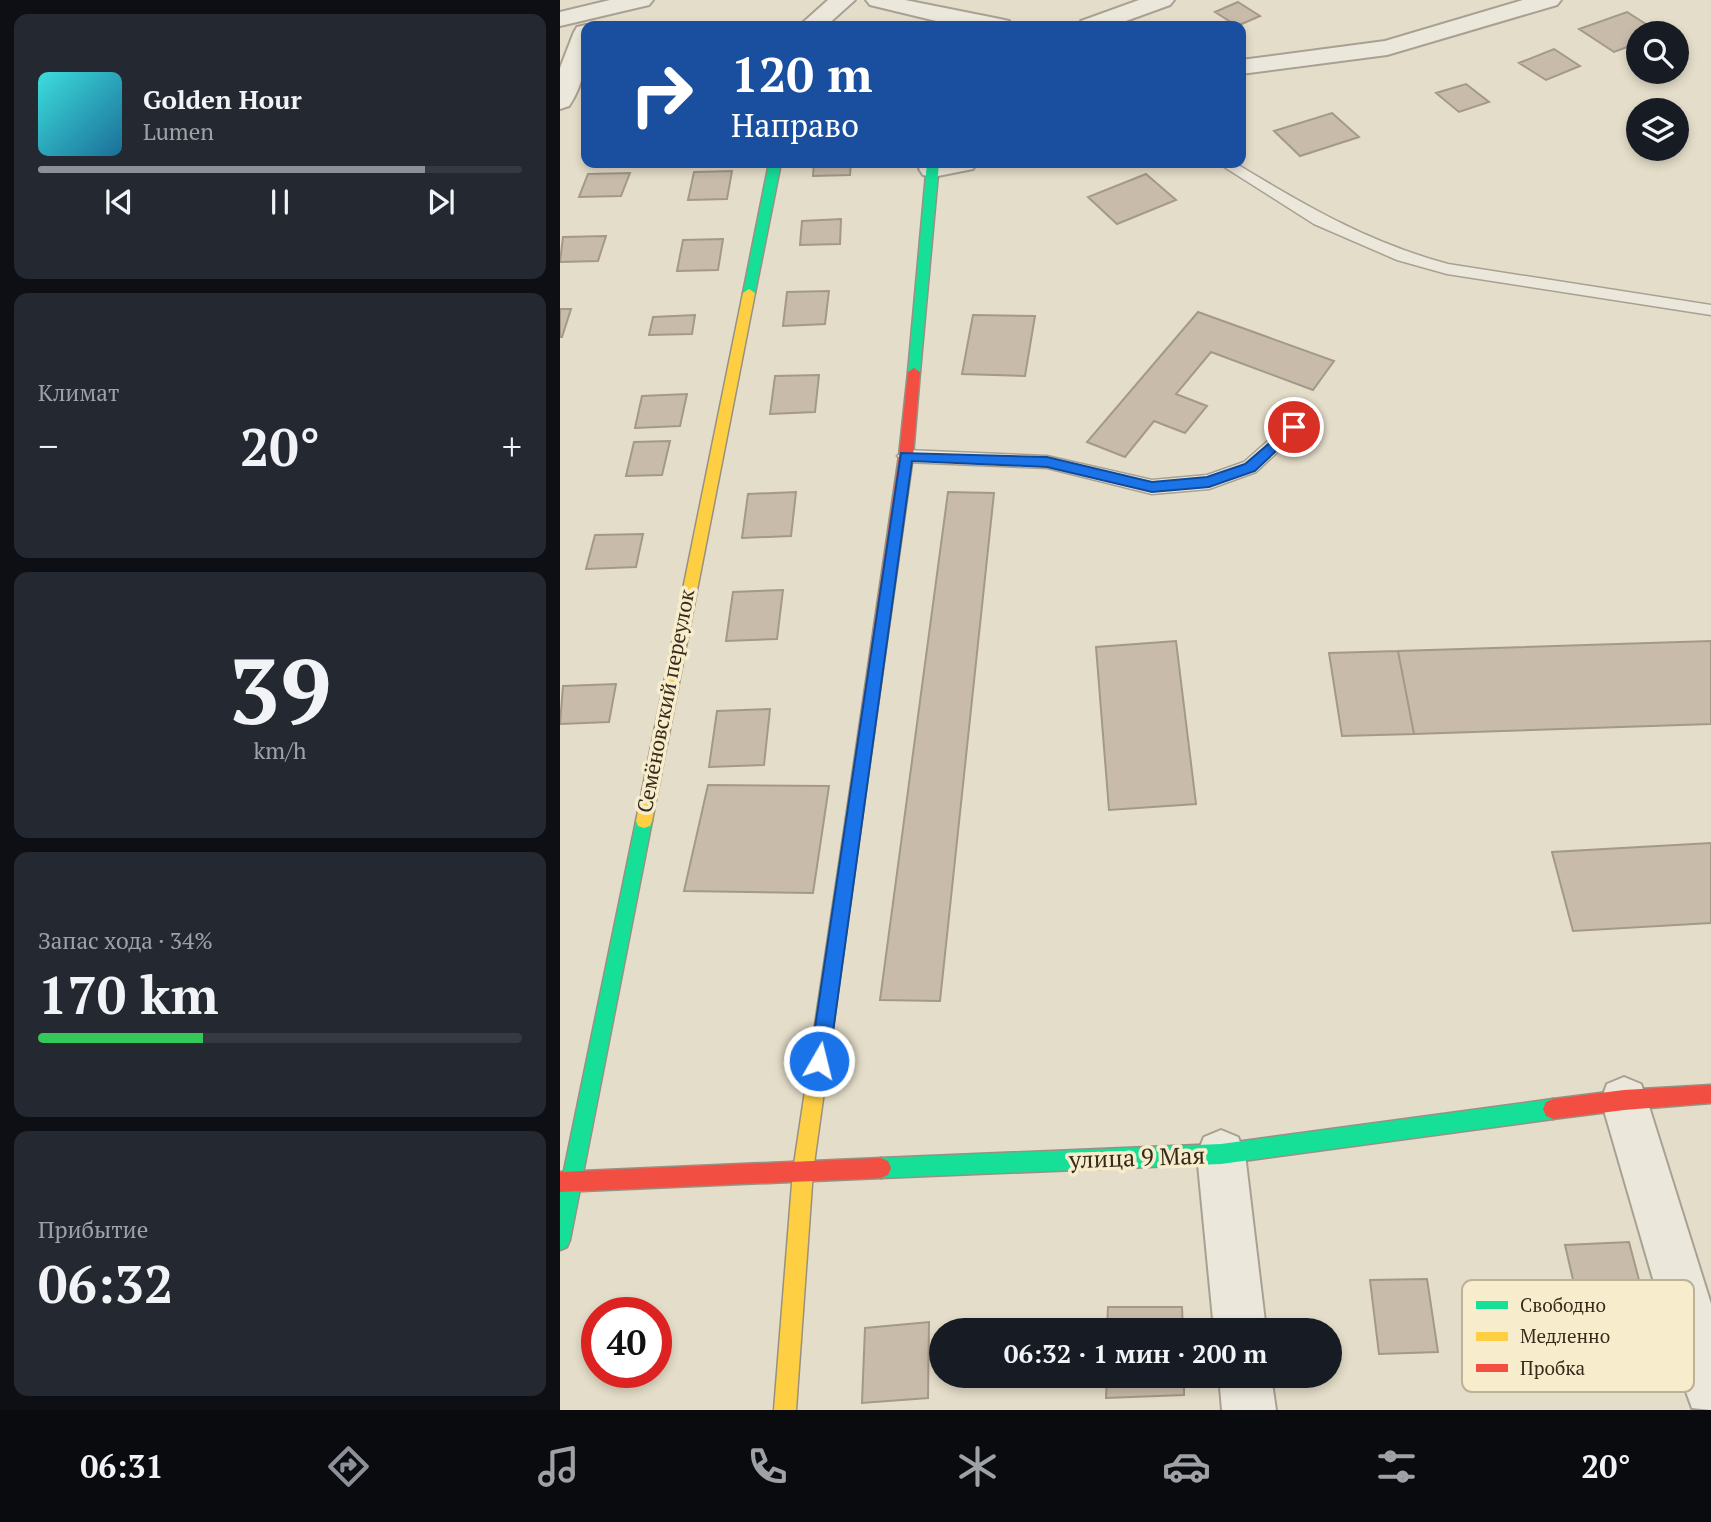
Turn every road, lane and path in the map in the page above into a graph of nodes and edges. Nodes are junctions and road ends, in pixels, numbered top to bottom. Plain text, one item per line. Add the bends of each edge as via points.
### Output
1 (641, 0) edge
2 (843, 0) edge
3 (878, 0) edge
4 (1162, 0) edge
5 (1549, 0) edge
6 (560, 19) edge
7 (596, 21) edge
8 (817, 21) edge
9 (937, 21) edge
10 (1104, 21) edge
11 (581, 23) edge
12 (581, 45) edge
13 (1246, 66) edge
14 (560, 101) edge
15 (1246, 167) edge
16 (774, 168) edge
17 (933, 168) edge
18 (1233, 168) edge
19 (1249, 178) junction
20 (1711, 310) edge
21 (1294, 427) dead end
22 (906, 456) junction
23 (1711, 1094) edge
24 (1624, 1100) junction
25 (1221, 1154) junction
26 (803, 1171) junction
27 (565, 1182) edge
28 (560, 1240) edge
29 (1678, 1280) edge
30 (1239, 1318) edge
31 (1694, 1332) edge
32 (1246, 1388) edge
33 (1711, 1388) edge
34 (785, 1410) edge
35 (1249, 1410) edge

1 - 7 street
2 - 8 street
3 - 9 street
4 - 10 street
5 - 13 street via 1387,48
6 - 11 street
12 - 14 street
15 - 19 lane
16 - 27 street, Семёновский переулок
17 - 22 street
18 - 19 lane
19 - 20 lane via 1319,221 1403,257 1447,269
21 - 22 lane via 1250,467 1209,482 1152,487 1047,462
22 - 26 street
23 - 24 street, улица 9 Мая
24 - 25 street, улица 9 Мая
24 - 29 street
25 - 26 street, улица 9 Мая
25 - 30 street
26 - 27 street, улица 9 Мая
26 - 34 street
27 - 28 street, Семёновский переулок
31 - 33 street
32 - 35 street

